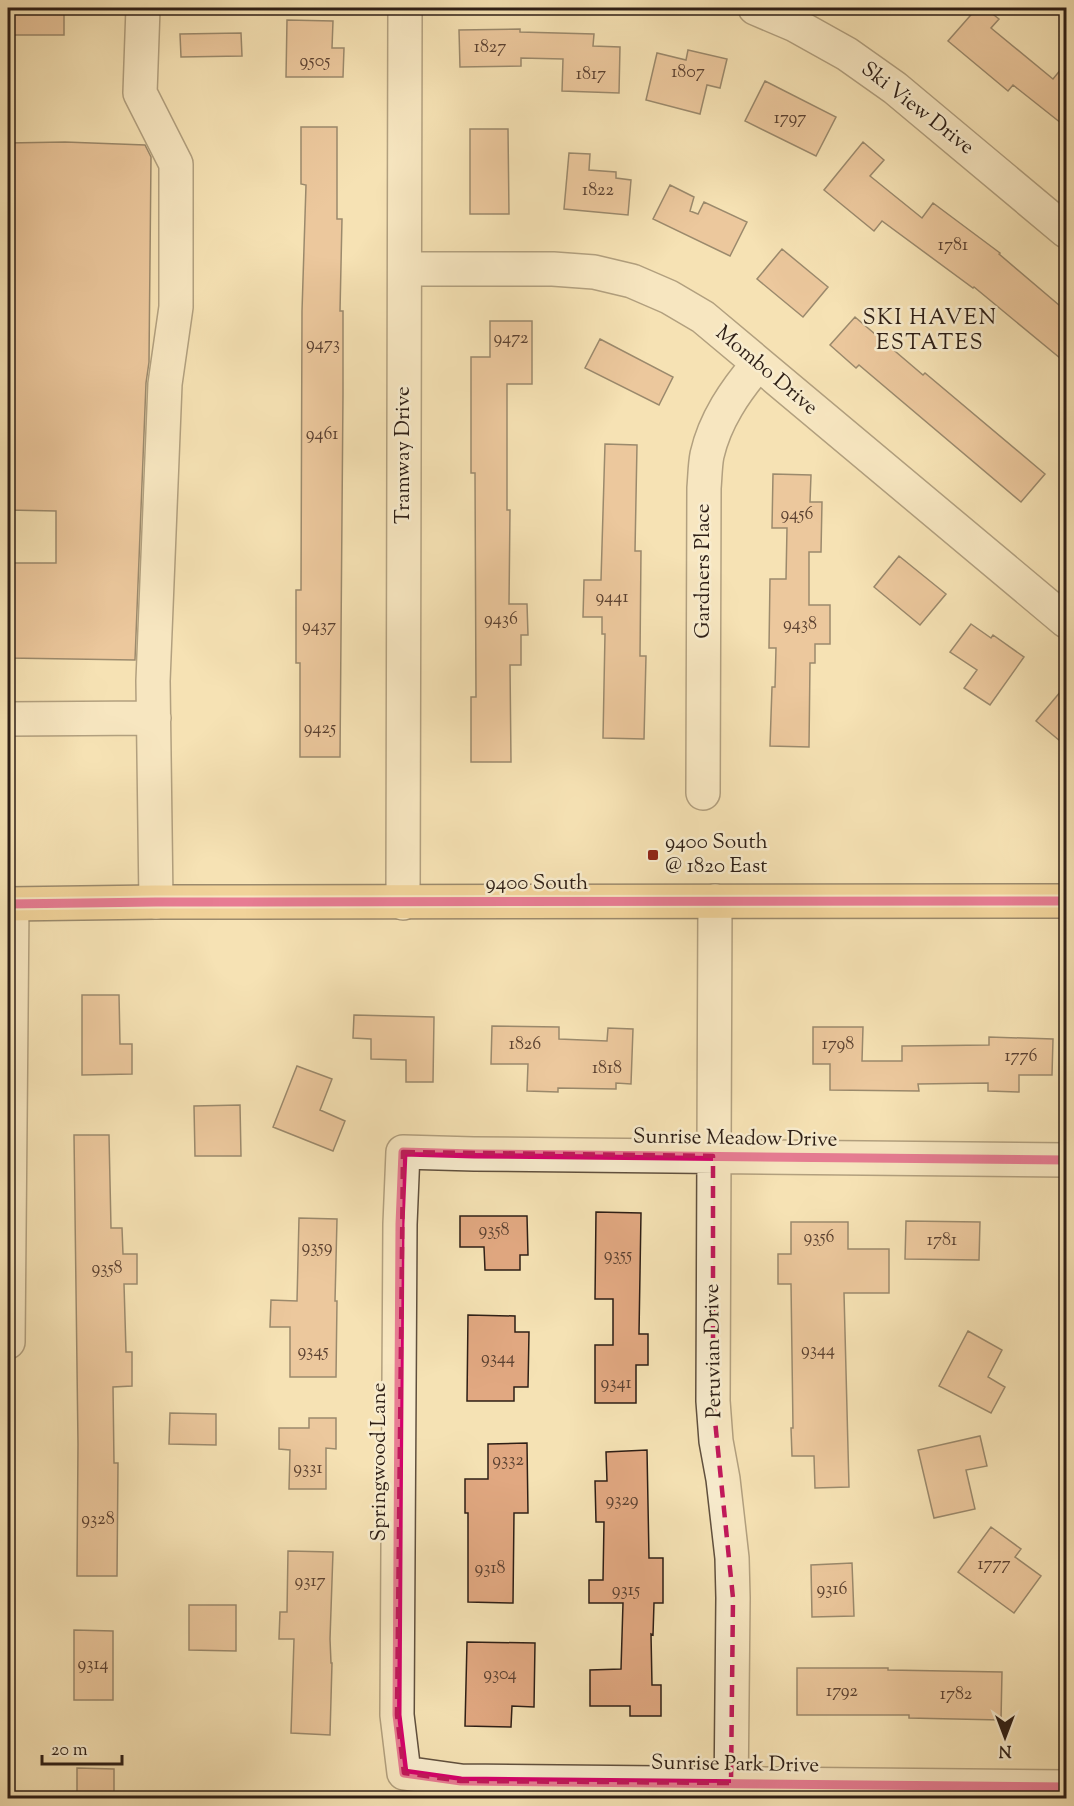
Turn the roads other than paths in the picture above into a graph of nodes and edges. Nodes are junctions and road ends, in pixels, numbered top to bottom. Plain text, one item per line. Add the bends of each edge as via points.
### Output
1 (143, 8) edge
2 (405, 8) edge
3 (755, 8) edge
4 (1066, 231) edge
5 (405, 269) junction
6 (758, 364) junction
7 (1066, 621) edge
8 (153, 718) junction
9 (8, 719) edge
10 (703, 793) dead end
11 (715, 901) junction
12 (1066, 901) edge
13 (156, 902) junction
14 (403, 903) junction
15 (10, 904) edge
16 (403, 1152) joint
17 (714, 1156) junction
18 (1066, 1160) edge
19 (8, 1342) edge
20 (404, 1773) joint
21 (1066, 1787) edge
22 (731, 1791) edge

1 - 8 street via 140,93 176,164 176,307 165,384
2 - 5 street, Tramway Drive
3 - 4 street, Ski View Drive via 847,54 895,88
5 - 6 street, Mombo Drive via 553,269 594,272 632,281 704,317
5 - 14 street, Tramway Drive
6 - 7 street, Mombo Drive
6 - 10 street, Gardners Place via 729,402 706,456
8 - 9 street
8 - 13 street
11 - 12 main road, 9400 South
11 - 14 main road, 9400 South
11 - 17 street, Peruvian Drive
13 - 14 main road, 9400 South
13 - 15 main road, 9400 South
15 - 19 street
16 - 17 street, Sunrise Meadow Drive
16 - 20 street, Springwood Lane via 397,1715
17 - 18 street, Sunrise Meadow Drive
17 - 22 street, Peruvian Drive via 713,1401 734,1598
20 - 22 street, Sunrise Park Drive via 461,1781
21 - 22 street, Sunrise Park Drive

